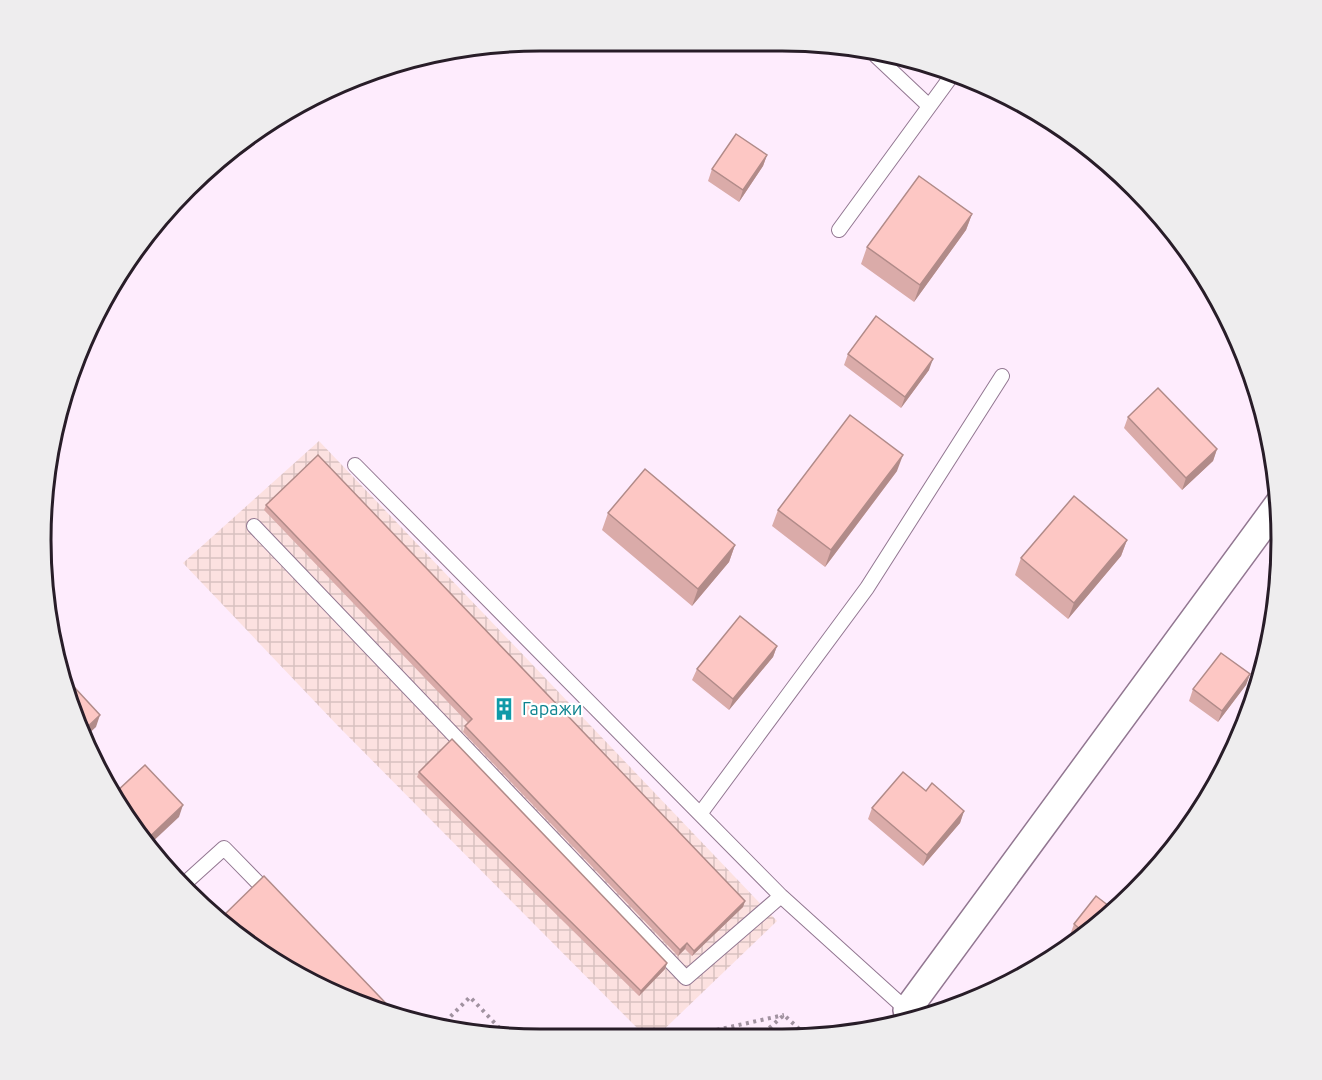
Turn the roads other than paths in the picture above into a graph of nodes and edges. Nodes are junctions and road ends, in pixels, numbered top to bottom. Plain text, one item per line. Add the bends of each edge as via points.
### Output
1 (881, 61) edge
2 (948, 80) edge
3 (929, 106) junction
4 (839, 230) dead end
5 (1002, 376) dead end
6 (355, 465) dead end
7 (1270, 516) edge
8 (254, 526) dead end
9 (700, 814) junction
10 (189, 880) edge
11 (781, 896) junction
12 (282, 907) edge
13 (916, 1010) edge
14 (909, 1012) edge

1 - 3 lane
2 - 3 lane
3 - 4 lane
5 - 9 lane via 867,588
6 - 9 lane
7 - 13 street
8 - 11 lane via 686,978
9 - 11 lane
10 - 12 lane via 224,848
11 - 14 lane

